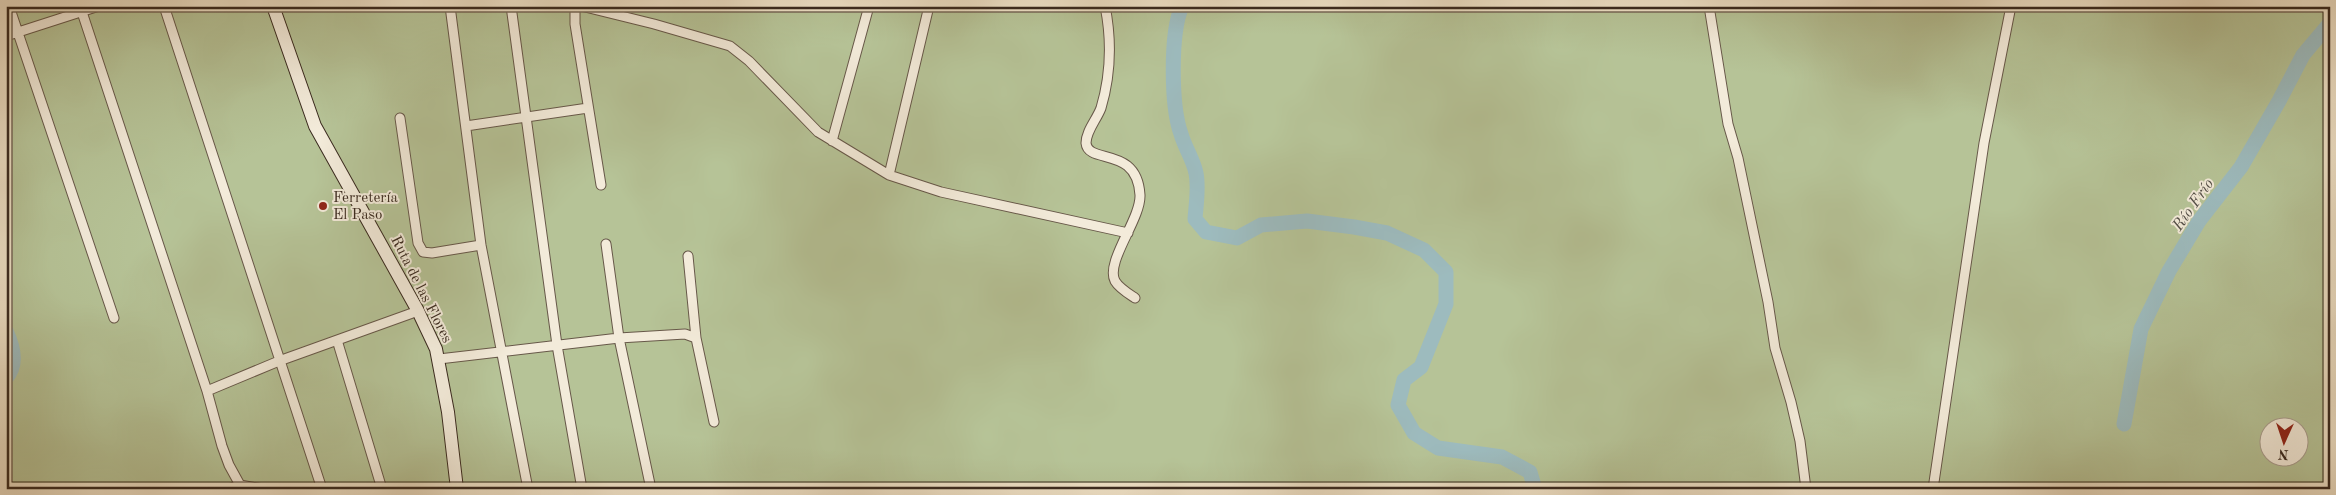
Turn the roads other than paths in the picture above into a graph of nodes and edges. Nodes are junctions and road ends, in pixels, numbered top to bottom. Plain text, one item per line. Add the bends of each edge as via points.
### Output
1 (9, 6) edge
2 (99, 6) edge
3 (164, 6) edge
4 (273, 6) edge
5 (450, 6) edge
6 (511, 6) edge
7 (575, 6) edge
8 (580, 6) edge
9 (869, 6) edge
10 (928, 6) edge
11 (1105, 6) edge
12 (1709, 6) edge
13 (2011, 6) edge
14 (81, 9) edge
15 (17, 32) junction
16 (6, 36) edge
17 (588, 108) junction
18 (526, 117) junction
19 (400, 118) dead end
20 (466, 126) junction
21 (832, 141) junction
22 (889, 175) junction
23 (601, 185) dead end
24 (1128, 233) junction
25 (606, 244) dead end
26 (481, 245) junction
27 (688, 256) dead end
28 (1135, 298) dead end
29 (418, 310) junction
30 (114, 318) dead end
31 (619, 338) junction
32 (696, 338) junction
33 (337, 340) junction
34 (557, 345) junction
35 (500, 352) junction
36 (439, 359) junction
37 (279, 361) junction
38 (207, 391) junction
39 (714, 422) dead end
40 (240, 485) junction
41 (229, 489) edge
42 (263, 489) edge
43 (322, 489) edge
44 (382, 489) edge
45 (457, 489) edge
46 (528, 489) edge
47 (582, 489) edge
48 (651, 489) edge
49 (1806, 489) edge
50 (1933, 489) edge

1 - 15 street
2 - 14 street
3 - 37 street
4 - 29 main road, Ruta de las Flores via 322,141
5 - 20 street
6 - 18 street
7 - 17 street
8 - 21 street via 730,46 812,126
9 - 21 street
10 - 22 street
11 - 24 street via 1109,76 1086,146 1096,155 1124,162 1134,172 1140,198
12 - 49 street via 1728,124 1738,158 1775,348 1798,433
13 - 50 street via 1984,143
14 - 15 street
14 - 38 street
15 - 16 street
15 - 30 street
17 - 18 street
17 - 23 street
18 - 20 street
18 - 34 street
19 - 26 street via 418,244 423,252
20 - 26 street
21 - 22 street
22 - 24 street via 941,192
24 - 28 street via 1114,265 1113,278
25 - 31 street
26 - 35 street
27 - 32 street
29 - 33 street
29 - 36 main road, Ruta de las Flores
31 - 32 street via 685,334
31 - 34 street
31 - 48 street
32 - 39 street
33 - 37 street
33 - 44 street
34 - 35 street
34 - 47 street
35 - 36 street
35 - 46 street
36 - 45 main road, Ruta de las Flores
37 - 38 street
37 - 43 street
38 - 40 street via 229,465
40 - 41 street
40 - 42 street

